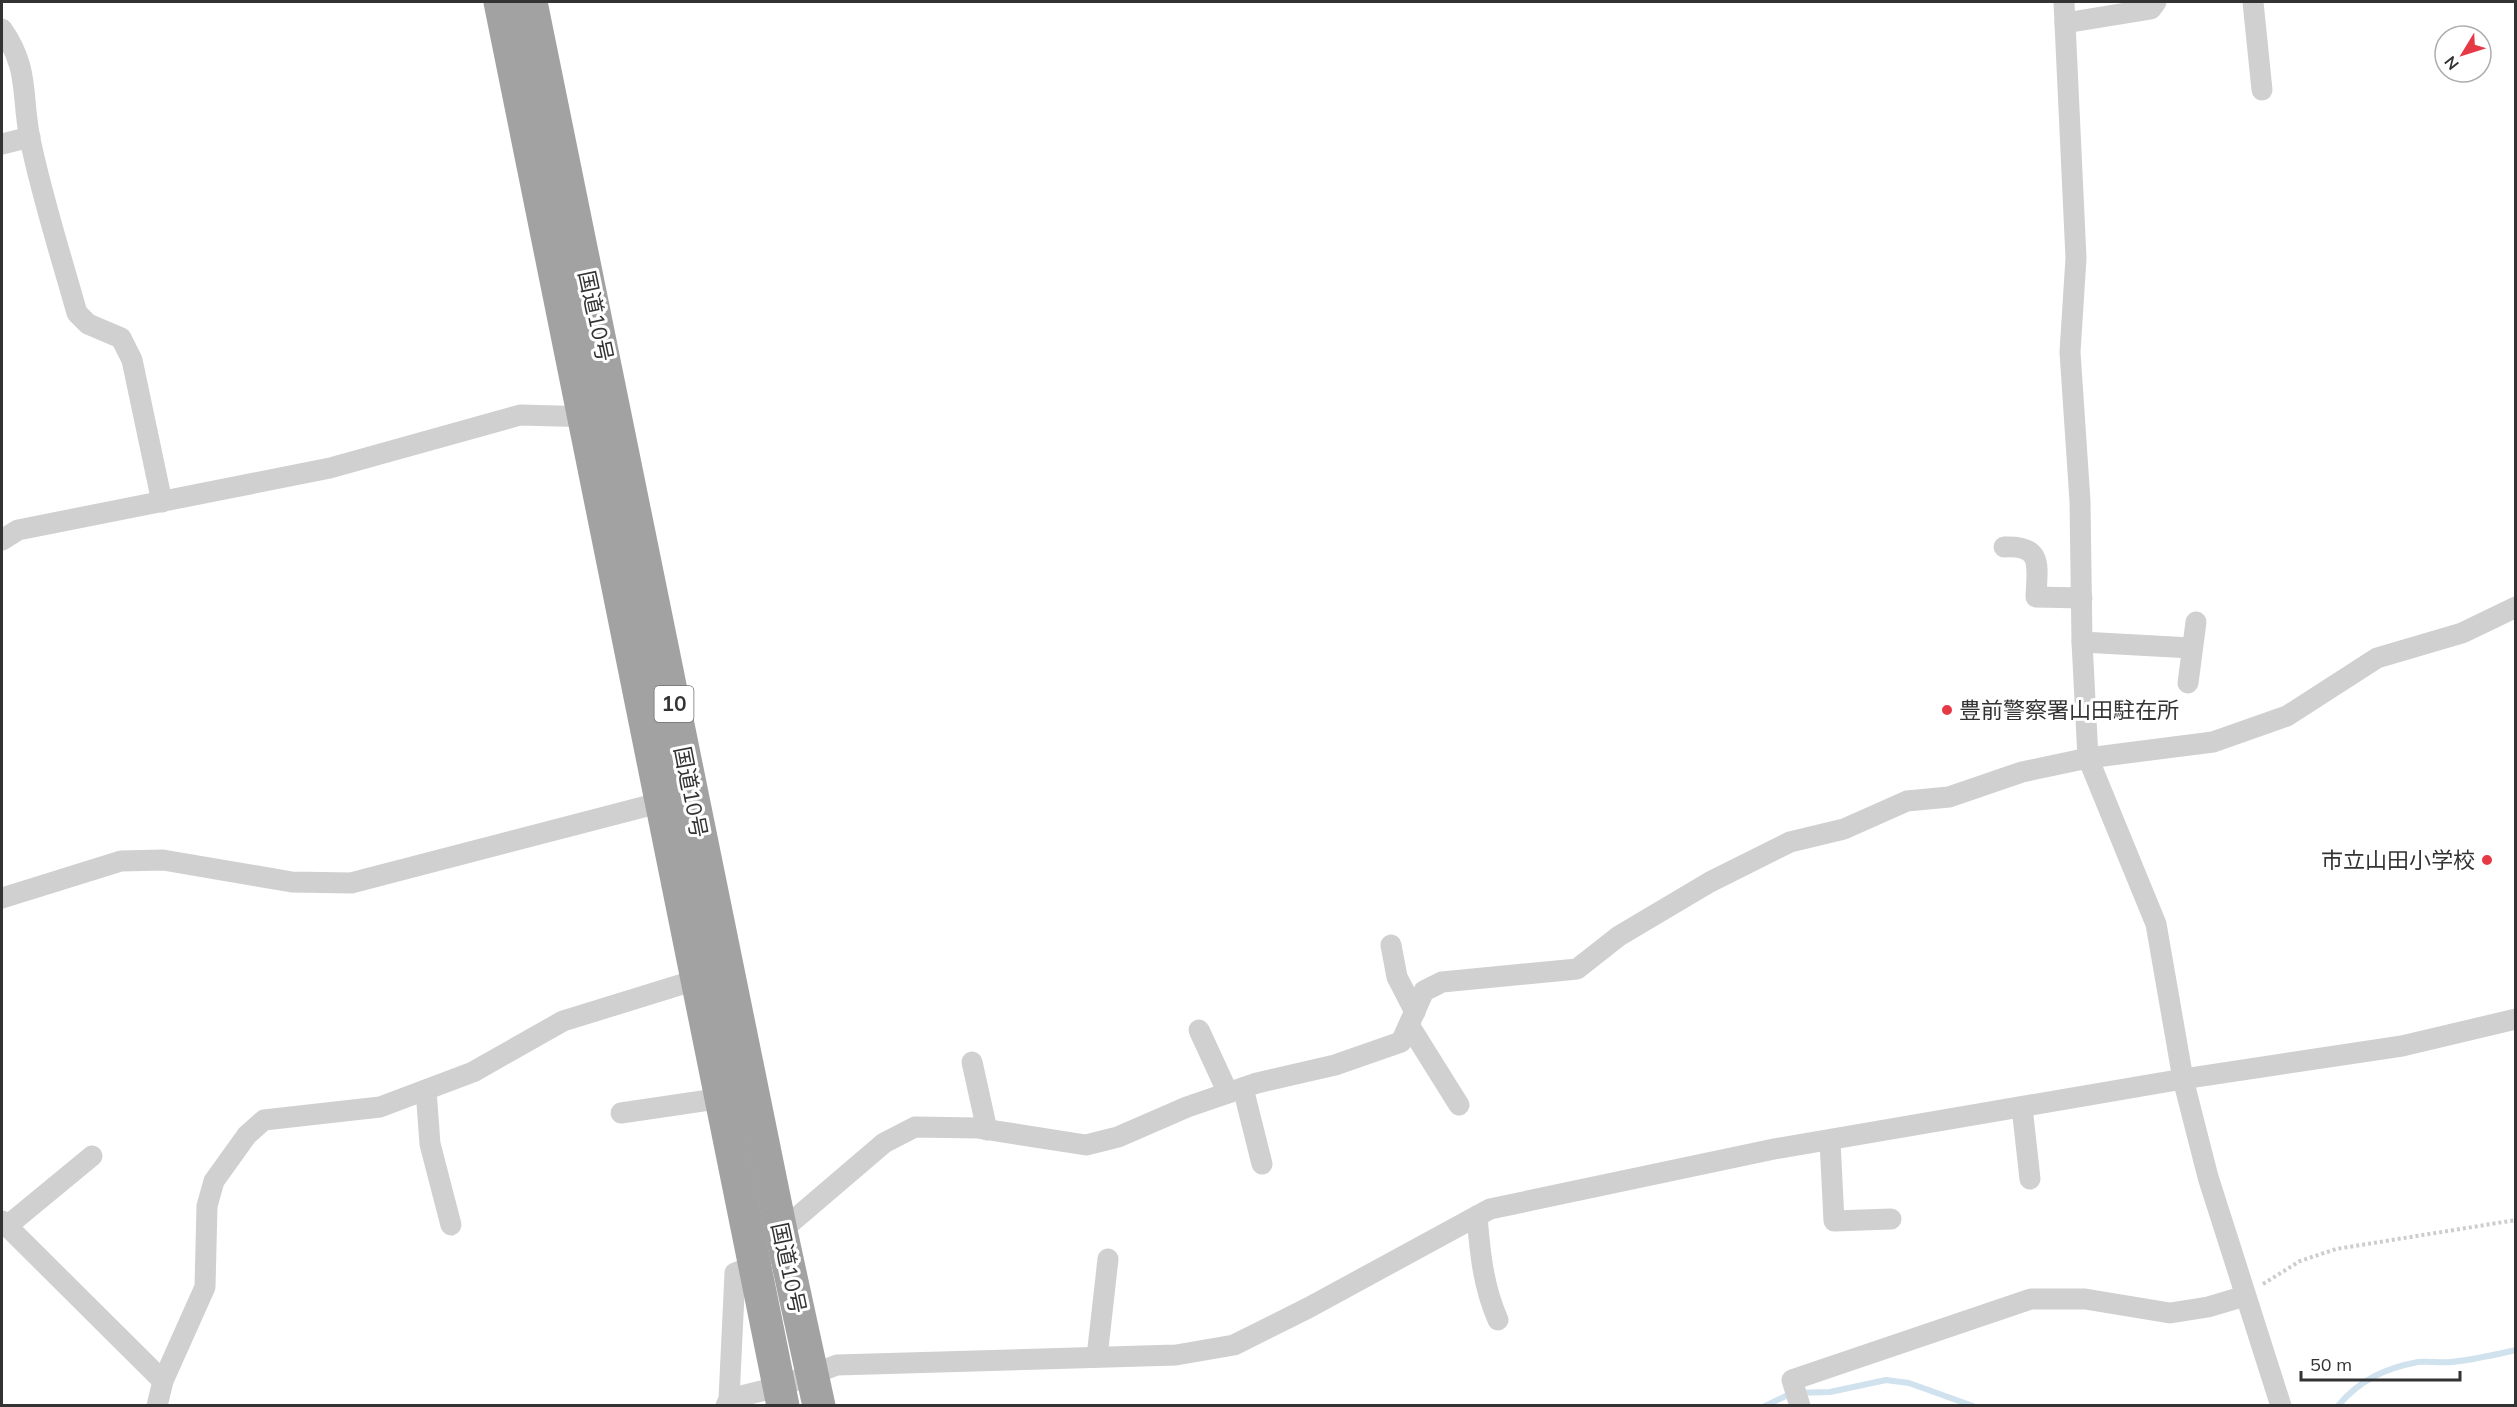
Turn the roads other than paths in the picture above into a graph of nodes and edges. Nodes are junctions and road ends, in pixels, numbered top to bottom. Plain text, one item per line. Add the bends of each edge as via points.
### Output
1 (500, 2) edge
2 (531, 2) edge
3 (2064, 2) edge
4 (2156, 2) edge
5 (2253, 2) edge
6 (2065, 23) junction
7 (2, 29) edge
8 (2262, 90) dead end
9 (30, 137) junction
10 (2, 144) edge
11 (616, 415) junction
12 (583, 418) junction
13 (162, 502) junction
14 (2, 540) edge
15 (2004, 547) dead end
16 (2082, 598) junction
17 (2516, 607) edge
18 (2196, 622) dead end
19 (2082, 642) junction
20 (2191, 648) junction
21 (2188, 683) dead end
22 (2088, 758) junction
23 (677, 798) junction
24 (2, 898) edge
25 (1391, 945) dead end
26 (699, 979) junction
27 (1412, 1018) junction
28 (2516, 1020) edge
29 (1199, 1030) dead end
30 (972, 1062) dead end
31 (2183, 1078) junction
32 (426, 1090) junction
33 (1235, 1091) junction
34 (723, 1098) junction
35 (1459, 1105) dead end
36 (2022, 1107) junction
37 (621, 1113) dead end
38 (987, 1130) junction
39 (1830, 1141) junction
40 (92, 1156) dead end
41 (1262, 1164) dead end
42 (2030, 1179) dead end
43 (1477, 1216) junction
44 (1891, 1219) dead end
45 (4, 1224) edge
46 (451, 1225) dead end
47 (781, 1231) junction
48 (1108, 1259) dead end
49 (756, 1265) junction
50 (2246, 1296) junction
51 (1498, 1320) dead end
52 (1097, 1357) junction
53 (163, 1381) junction
54 (816, 1391) edge
55 (781, 1396) edge
56 (728, 1402) edge
57 (157, 1406) edge
58 (1800, 1406) edge
59 (2281, 1406) edge

1 - 12 highway, 国道10号 / 10
2 - 11 highway, 国道10号 / 10
3 - 6 street
4 - 6 street via 2151,9
5 - 8 street
6 - 16 street via 2076,258 2070,352
7 - 9 street via 16,48
9 - 10 street
9 - 13 street via 77,313 88,324 121,338 132,360
11 - 12 street
11 - 23 highway, 国道10号 / 10
12 - 13 street via 520,415 330,468
12 - 23 highway, 国道10号 / 10
13 - 14 street via 18,530
15 - 16 street via 2021,546 2037,559 2036,597
16 - 19 street
17 - 22 street via 2462,633 2377,658 2287,716 2213,742
18 - 20 street
19 - 20 street
19 - 22 street
20 - 21 street
22 - 27 street via 2022,772 1949,797 1907,801 1844,829 1790,842 1710,882 1619,936 1577,969 1442,982 1424,991
22 - 31 street via 2156,924
23 - 24 street via 351,883 292,882 164,860 121,861
23 - 26 highway, 国道10号 / 10
23 - 47 highway, 国道10号 / 10
25 - 27 street via 1397,977
26 - 32 street via 563,1021 473,1072
26 - 34 highway, 国道10号 / 10
27 - 33 street via 1401,1042 1335,1065
27 - 35 street
28 - 31 street via 2402,1046
29 - 33 street
30 - 38 street
31 - 36 street
31 - 50 street via 2208,1177
32 - 46 street via 430,1144
32 - 53 street via 380,1107 264,1120 248,1135 214,1181 207,1206 205,1287
33 - 38 street via 1118,1137 1086,1145
33 - 41 street
34 - 37 street
34 - 49 highway, 国道10号 / 10
36 - 39 street
36 - 42 street
38 - 47 street via 915,1127 884,1143
39 - 43 street via 1774,1149 1490,1209
39 - 44 street via 1834,1221
40 - 45 street
43 - 51 street via 1482,1273
43 - 52 street via 1234,1345 1176,1355
45 - 53 street
47 - 49 street
47 - 54 highway, 国道10号 / 10
48 - 52 street
49 - 55 highway, 国道10号 / 10
49 - 56 street via 735,1273
50 - 58 street via 2170,1313 2085,1299 2031,1299 1792,1380
50 - 59 street
52 - 54 street via 837,1365
53 - 57 street
54 - 55 street
55 - 56 street

